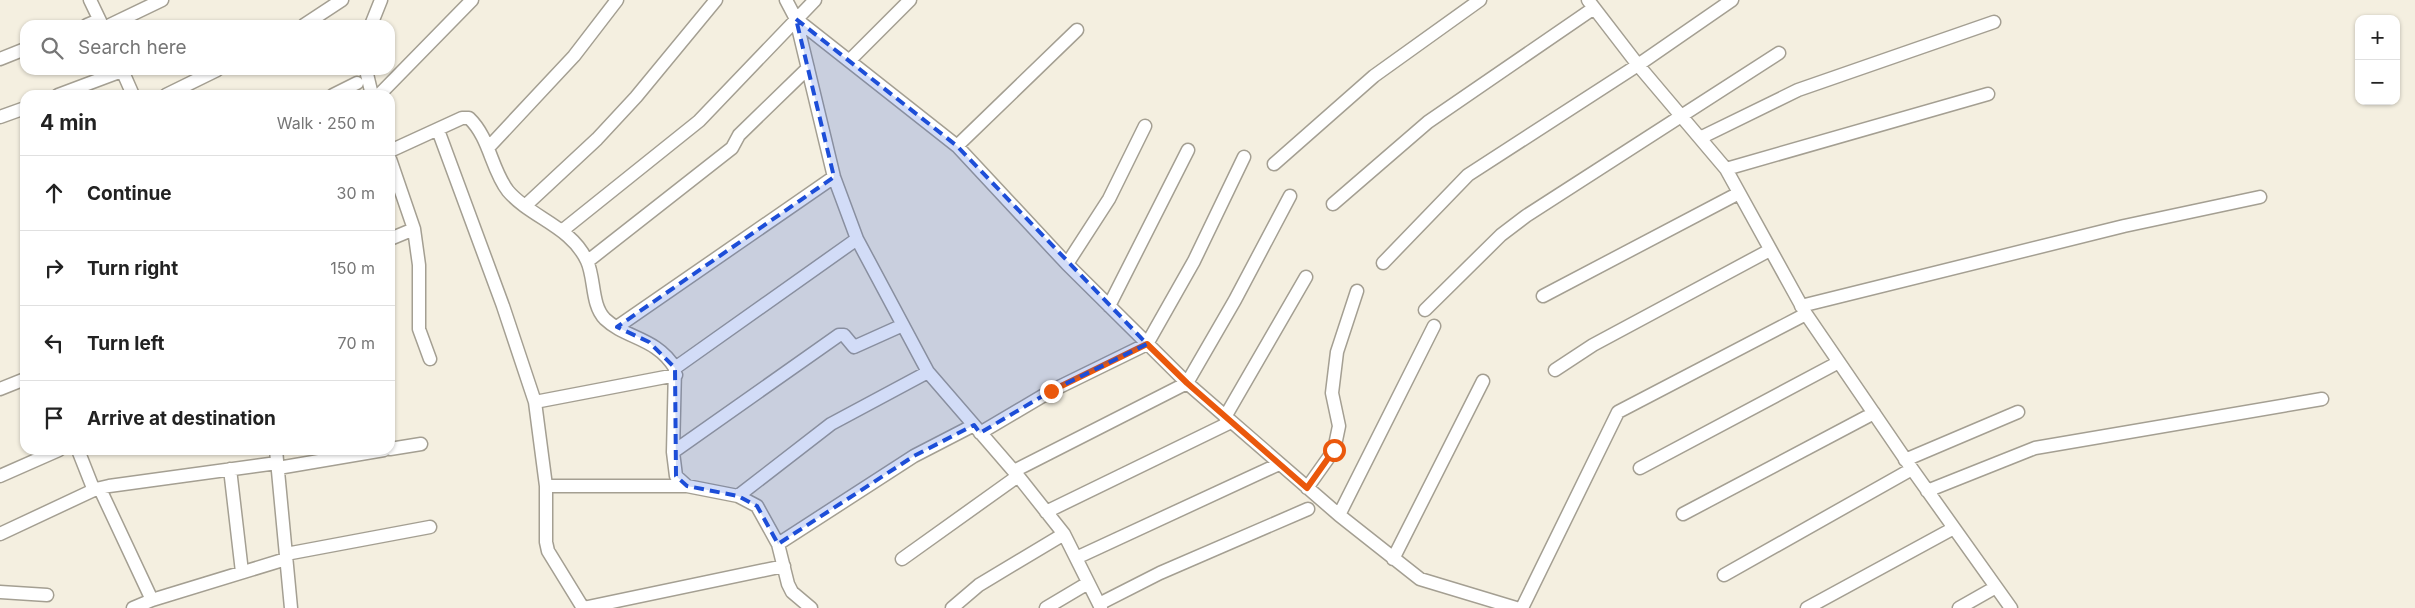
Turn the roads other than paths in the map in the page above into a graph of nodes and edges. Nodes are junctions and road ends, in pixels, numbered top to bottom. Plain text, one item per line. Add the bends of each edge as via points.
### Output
1 (90, 0) edge
2 (162, 0) edge
3 (342, 0) edge
4 (380, 0) edge
5 (472, 0) edge
6 (617, 0) edge
7 (716, 0) edge
8 (786, 0) edge
9 (816, 0) edge
10 (910, 0) edge
11 (1480, 0) edge
12 (1732, 0) edge
13 (1591, 4) edge
14 (796, 19) junction
15 (102, 20) edge
16 (112, 20) edge
17 (312, 20) edge
18 (373, 20) edge
19 (1994, 22) dead end
20 (1077, 30) dead end
21 (20, 51) edge
22 (1779, 53) dead end
23 (0, 59) edge
24 (849, 61) junction
25 (1638, 65) junction
26 (808, 68) junction
27 (109, 75) edge
28 (124, 75) edge
29 (207, 75) edge
30 (367, 75) edge
31 (357, 83) dead end
32 (71, 90) edge
33 (132, 90) edge
34 (176, 90) edge
35 (344, 90) edge
36 (371, 90) edge
37 (384, 90) edge
38 (1988, 94) dead end
39 (20, 110) edge
40 (1680, 116) junction
41 (0, 117) edge
42 (1145, 126) dead end
43 (438, 130) junction
44 (1700, 138) junction
45 (956, 146) junction
46 (488, 148) junction
47 (395, 149) edge
48 (1188, 150) dead end
49 (1244, 158) dead end
50 (1274, 164) dead end
51 (1726, 170) junction
52 (395, 174) edge
53 (834, 177) junction
54 (1739, 193) junction
55 (1290, 196) dead end
56 (2260, 197) dead end
57 (1333, 204) dead end
58 (525, 206) junction
59 (414, 229) junction
60 (563, 230) junction
61 (395, 237) edge
62 (857, 239) junction
63 (1770, 250) junction
64 (588, 261) junction
65 (1383, 263) dead end
66 (1067, 264) junction
67 (1306, 277) dead end
68 (1357, 290) dead end
69 (1543, 296) dead end
70 (1109, 306) junction
71 (1425, 310) dead end
72 (1803, 310) junction
73 (903, 325) junction
74 (1434, 326) dead end
75 (617, 327) junction
76 (1147, 344) junction
77 (430, 360) dead end
78 (1838, 362) junction
79 (1555, 370) dead end
80 (676, 372) junction
81 (928, 372) junction
82 (20, 381) edge
83 (1483, 381) dead end
84 (1187, 383) junction
85 (0, 389) edge
86 (2322, 399) dead end
87 (535, 402) junction
88 (2018, 412) dead end
89 (1874, 413) junction
90 (1228, 419) junction
91 (977, 429) junction
92 (421, 444) dead end
93 (395, 448) edge
94 (673, 452) junction
95 (48, 455) edge
96 (80, 455) edge
97 (330, 455) edge
98 (277, 460) edge
99 (1279, 464) junction
100 (1908, 464) junction
101 (1640, 468) dead end
102 (230, 469) junction
103 (1016, 474) junction
104 (0, 476) edge
105 (546, 486) junction
106 (687, 486) junction
107 (1307, 488) junction
108 (98, 489) junction
109 (1927, 491) junction
110 (738, 496) junction
111 (1308, 509) dead end
112 (1046, 512) junction
113 (1683, 514) dead end
114 (1340, 515) junction
115 (430, 527) dead end
116 (1954, 528) junction
117 (0, 534) edge
118 (1064, 534) junction
119 (778, 544) junction
120 (286, 556) junction
121 (1076, 558) junction
122 (902, 559) dead end
123 (1393, 559) junction
124 (784, 566) junction
125 (242, 572) junction
126 (1724, 575) dead end
127 (1088, 584) junction
128 (1996, 587) junction
129 (0, 592) edge
130 (47, 595) dead end
131 (152, 600) junction
132 (1100, 606) edge
133 (133, 608) edge
134 (291, 608) edge
135 (583, 608) edge
136 (811, 608) edge
137 (952, 608) edge
138 (1046, 608) edge
139 (1516, 608) edge
140 (1522, 608) edge
141 (1808, 608) edge
142 (1959, 608) edge
143 (2011, 608) edge

1 - 15 street
2 - 16 street
3 - 17 street
4 - 18 street
5 - 37 street
6 - 46 street via 574,56
7 - 58 street via 636,97 597,139
8 - 14 street
9 - 14 street
10 - 24 street
11 - 50 street via 1374,76
12 - 25 street
13 - 25 street
13 - 57 street via 1428,122
14 - 24 street
14 - 26 street
14 - 60 street via 699,121
19 - 44 street via 1798,90
20 - 45 street
21 - 23 street
22 - 40 street
24 - 45 street
25 - 40 street
25 - 65 street via 1468,175
26 - 53 street
26 - 64 street via 738,135 732,148
27 - 32 street
28 - 33 street
29 - 34 street
30 - 36 street
31 - 35 street
38 - 51 street
39 - 41 street
40 - 44 street
40 - 71 street via 1501,235
42 - 66 street via 1109,199
43 - 46 street via 468,118 478,126
43 - 47 street
43 - 87 street
44 - 51 street
45 - 66 street
46 - 58 street via 506,188
48 - 70 street
49 - 76 street via 1194,261
51 - 54 street
52 - 59 street
53 - 62 street
53 - 75 street
54 - 63 street
54 - 69 street
55 - 84 street
56 - 72 street via 2124,226
58 - 60 street
59 - 61 street
59 - 77 street via 419,265 419,329
60 - 64 street
62 - 73 street
62 - 80 street
63 - 72 street
63 - 79 street via 1593,345
64 - 75 street via 599,311
66 - 70 street
67 - 90 street
68 - 107 street via 1337,352 1332,393 1339,426 1334,450
70 - 76 street
72 - 78 street
72 - 140 street via 1618,412
73 - 81 street
73 - 94 street via 854,347 844,335 839,334
74 - 114 street
75 - 80 street via 649,342 672,362
76 - 84 street
76 - 91 street
78 - 89 street
78 - 101 street
80 - 87 street
80 - 94 street
81 - 91 street
81 - 110 street via 831,424
82 - 85 street
83 - 123 street
84 - 90 street
84 - 103 street
86 - 109 street via 2035,448
87 - 105 street
88 - 100 street
89 - 100 street
89 - 113 street
90 - 99 street
90 - 112 street
91 - 103 street
91 - 119 street via 914,456
92 - 93 street
94 - 106 street via 676,476
95 - 104 street
96 - 108 street via 93,488
97 - 98 street
98 - 102 street
98 - 120 street
99 - 107 street
99 - 121 street
100 - 109 street
100 - 126 street
102 - 108 street
102 - 125 street
103 - 112 street
103 - 122 street
105 - 106 street
105 - 135 street via 548,551
106 - 110 street
107 - 114 street
108 - 117 street
108 - 131 street
109 - 116 street
110 - 119 street via 757,506
111 - 132 street via 1160,573
112 - 118 street
114 - 123 street
115 - 120 street
116 - 128 street
116 - 141 street
118 - 121 street
118 - 137 street via 979,585
119 - 124 street
120 - 125 street
120 - 134 street
121 - 127 street
123 - 139 street via 1420,579
124 - 135 street
124 - 136 street via 792,592
125 - 131 street
127 - 132 street
127 - 138 street
128 - 142 street
128 - 143 street
129 - 130 street
131 - 133 street

